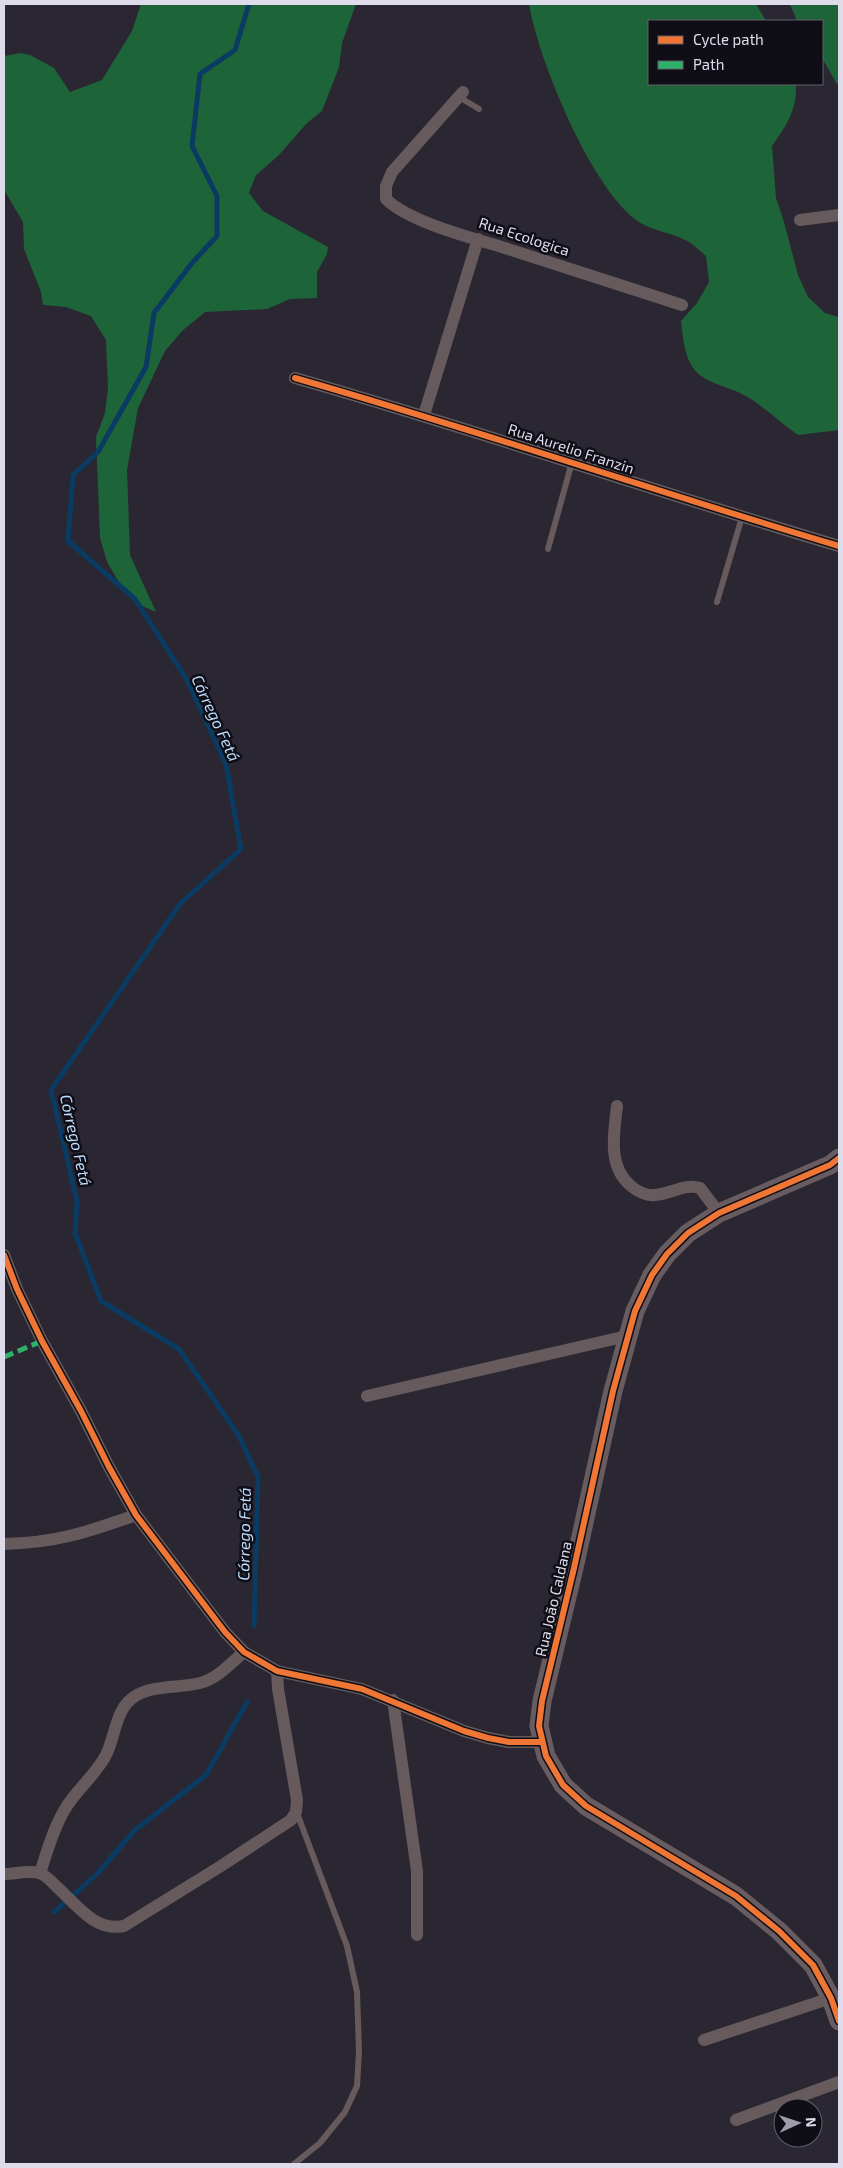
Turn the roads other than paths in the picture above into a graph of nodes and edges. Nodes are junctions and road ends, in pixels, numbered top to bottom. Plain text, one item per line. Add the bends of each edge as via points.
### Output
1 (461, 94) joint
2 (479, 109) dead end
3 (839, 215) edge
4 (800, 220) dead end
5 (478, 239) junction
6 (682, 305) dead end
7 (295, 378) dead end
8 (424, 415) junction
9 (572, 462) junction
10 (742, 517) junction
11 (839, 546) edge
12 (548, 549) dead end
13 (717, 602) dead end
14 (617, 1106) dead end
15 (839, 1158) edge
16 (719, 1214) junction
17 (4, 1256) edge
18 (627, 1336) junction
19 (367, 1396) dead end
20 (136, 1515) junction
21 (4, 1544) edge
22 (244, 1652) junction
23 (277, 1671) junction
24 (393, 1700) junction
25 (541, 1742) junction
26 (296, 1812) junction
27 (4, 1874) edge
28 (40, 1874) junction
29 (417, 1934) dead end
30 (831, 1998) junction
31 (839, 2021) edge
32 (704, 2040) dead end
33 (839, 2082) edge
34 (736, 2120) dead end
35 (294, 2164) edge

1 - 2 lane
1 - 5 street, Rua Ecologica via 392,172 386,186 386,199 409,216
3 - 4 street
5 - 6 street, Rua Ecologica
5 - 8 street
7 - 8 street, Rua Aurelio Franzin
8 - 9 street, Rua Aurelio Franzin
9 - 10 street, Rua Aurelio Franzin
9 - 12 lane
10 - 11 street, Rua Aurelio Franzin
10 - 13 lane
14 - 16 street via 614,1162 624,1181 638,1192 654,1196 686,1186 700,1188
15 - 16 street, Rua João Caldana via 830,1165
16 - 18 street, Rua João Caldana via 688,1233 667,1254 652,1275
17 - 20 street via 42,1341
18 - 19 street
18 - 25 street, Rua João Caldana via 542,1701
20 - 21 street via 83,1534 37,1544
20 - 22 street via 225,1632
22 - 23 street
22 - 28 street via 215,1677 153,1690 126,1703 103,1760 65,1808
23 - 24 street via 362,1689
23 - 26 street
24 - 25 street via 488,1738
24 - 29 street via 417,1872
25 - 30 street, Rua João Caldana via 563,1785 586,1806 736,1896 779,1931 813,1965
26 - 28 street via 291,1820 124,1926 104,1927 94,1921
26 - 35 lane via 347,1946 357,1992 359,2051 357,2086 345,2112 320,2142
27 - 28 street
30 - 31 street, Rua João Caldana
30 - 32 street
33 - 34 street

